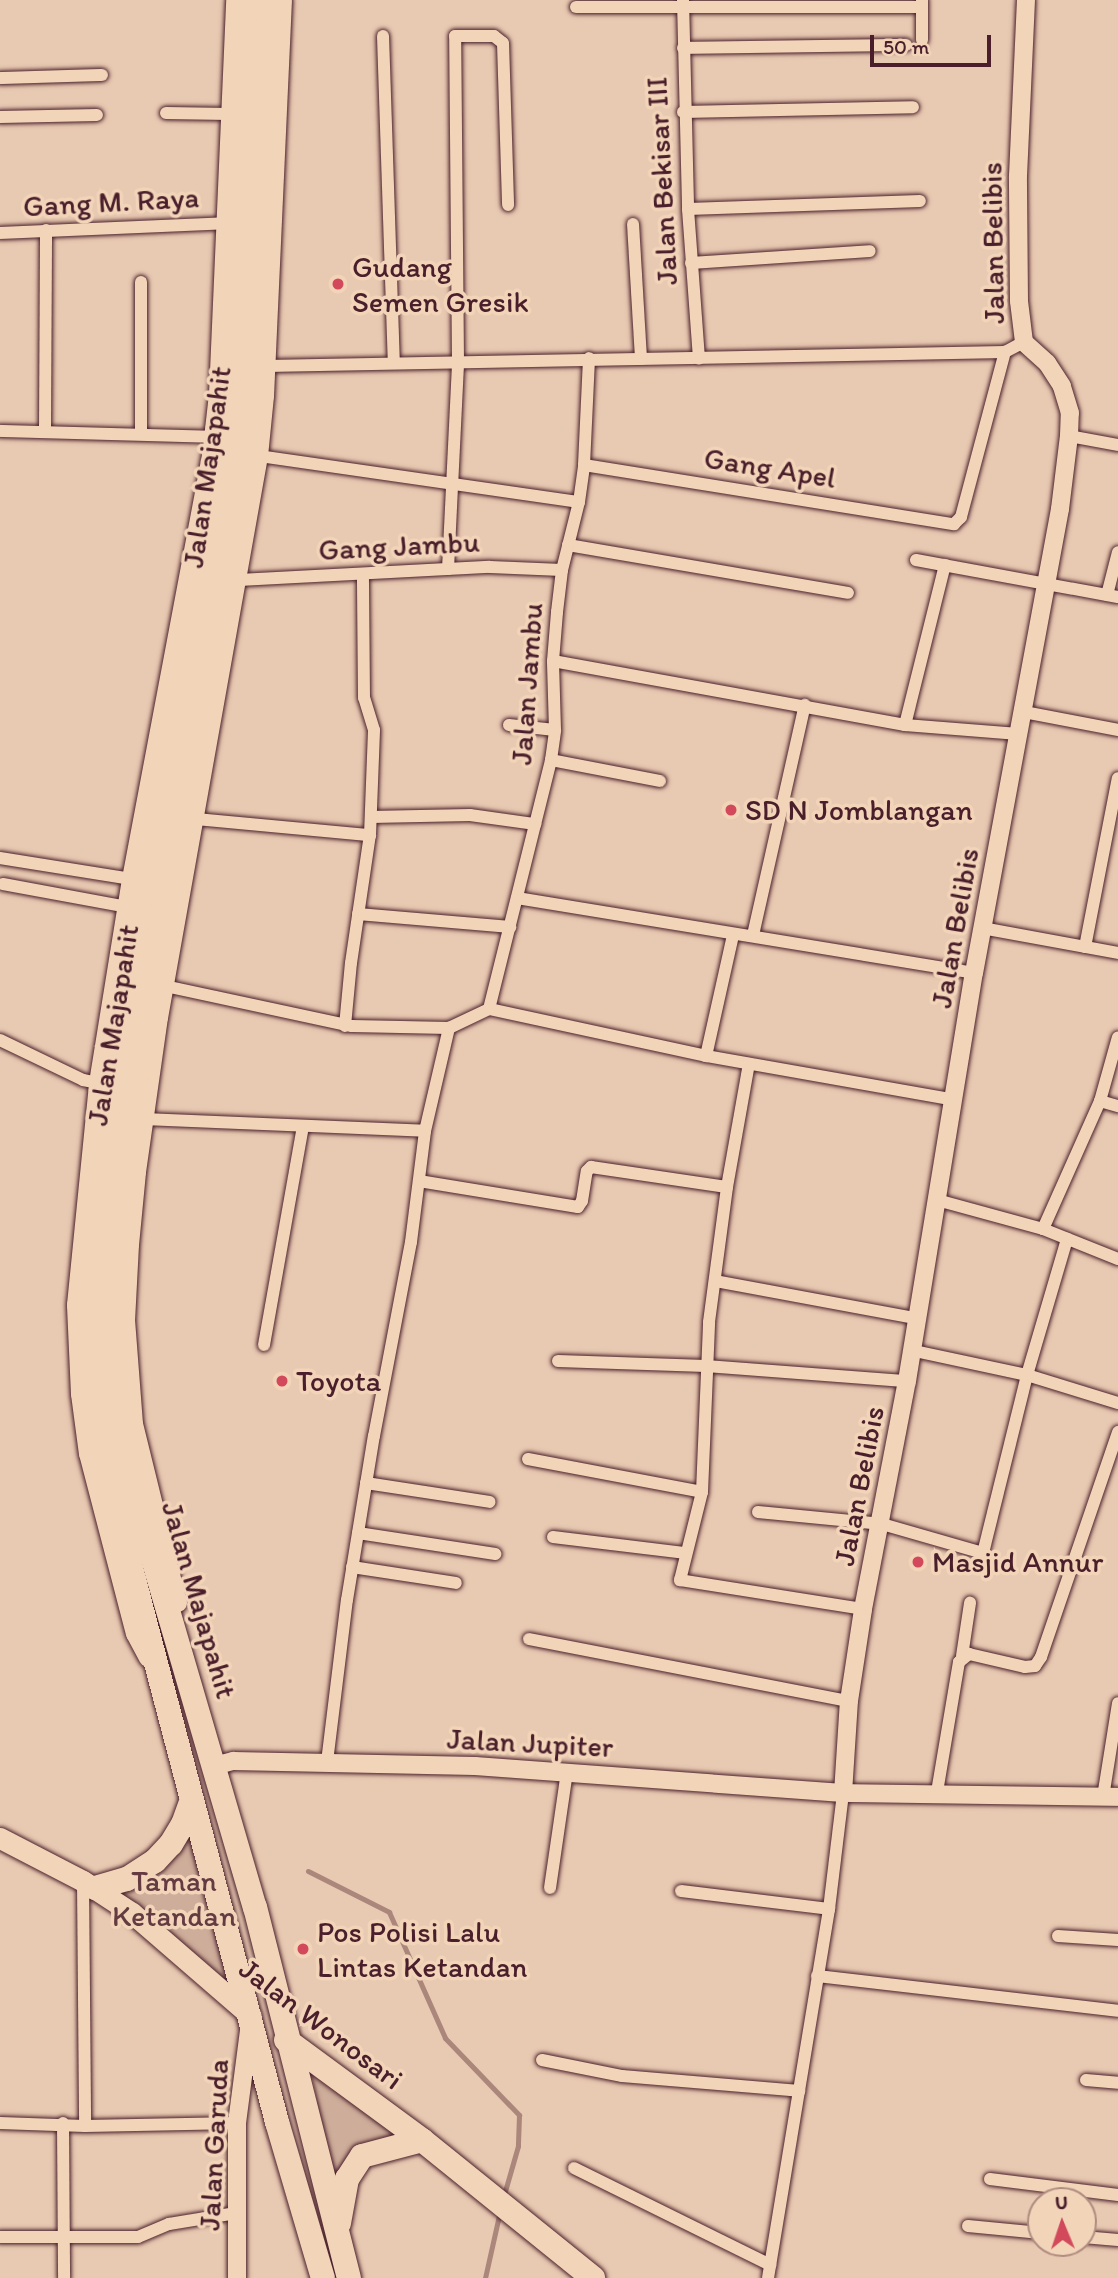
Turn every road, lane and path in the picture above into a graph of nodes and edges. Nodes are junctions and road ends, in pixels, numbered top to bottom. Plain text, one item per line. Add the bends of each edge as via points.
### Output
1 (235, 0) edge
2 (247, 0) edge
3 (269, 0) edge
4 (283, 0) edge
5 (1026, 0) edge
6 (922, 4) edge
7 (683, 5) edge
8 (576, 8) dead end
9 (383, 36) dead end
10 (922, 40) dead end
11 (906, 45) dead end
12 (683, 48) junction
13 (102, 75) dead end
14 (0, 78) edge
15 (913, 107) dead end
16 (166, 113) dead end
17 (683, 113) junction
18 (229, 114) junction
19 (97, 115) dead end
20 (0, 117) edge
21 (920, 201) dead end
22 (508, 205) dead end
23 (688, 209) junction
24 (225, 223) junction
25 (633, 224) dead end
26 (46, 230) junction
27 (0, 233) edge
28 (870, 251) dead end
29 (691, 263) junction
30 (141, 282) dead end
31 (1024, 342) junction
32 (1004, 352) junction
33 (589, 358) junction
34 (641, 359) junction
35 (699, 359) junction
36 (458, 362) junction
37 (394, 363) junction
38 (266, 366) junction
39 (0, 431) edge
40 (45, 431) junction
41 (141, 434) junction
42 (1069, 436) junction
43 (213, 437) junction
44 (1118, 445) edge
45 (259, 456) junction
46 (583, 465) junction
47 (454, 485) junction
48 (579, 502) junction
49 (568, 545) junction
50 (1118, 552) edge
51 (916, 560) dead end
52 (945, 565) junction
53 (448, 569) junction
54 (562, 570) junction
55 (363, 574) junction
56 (239, 579) junction
57 (1045, 582) junction
58 (848, 593) dead end
59 (1112, 596) edge
60 (186, 628) junction
61 (553, 661) junction
62 (805, 705) junction
63 (1024, 712) junction
64 (509, 725) dead end
65 (905, 725) junction
66 (555, 730) junction
67 (1118, 730) edge
68 (1020, 734) junction
69 (551, 760) junction
70 (1118, 778) edge
71 (660, 781) dead end
72 (371, 817) junction
73 (196, 819) junction
74 (535, 824) junction
75 (370, 835) junction
76 (0, 858) edge
77 (4, 884) dead end
78 (142, 897) junction
79 (517, 898) junction
80 (358, 914) junction
81 (510, 927) junction
82 (982, 928) junction
83 (733, 935) junction
84 (753, 935) junction
85 (1086, 947) junction
86 (1118, 953) edge
87 (974, 973) junction
88 (165, 986) junction
89 (489, 1009) junction
90 (345, 1026) junction
91 (449, 1028) junction
92 (1118, 1037) edge
93 (0, 1040) edge
94 (706, 1056) junction
95 (749, 1064) junction
96 (98, 1083) junction
97 (955, 1100) junction
98 (1100, 1101) junction
99 (1118, 1105) edge
100 (144, 1119) junction
101 (303, 1127) junction
102 (425, 1131) junction
103 (419, 1181) junction
104 (727, 1187) junction
105 (937, 1200) junction
106 (1043, 1229) junction
107 (1067, 1239) junction
108 (1118, 1259) edge
109 (715, 1281) junction
110 (915, 1318) junction
111 (264, 1345) dead end
112 (910, 1350) junction
113 (558, 1362) dead end
114 (706, 1366) junction
115 (1027, 1375) junction
116 (907, 1381) junction
117 (1118, 1403) edge
118 (1118, 1432) edge
119 (528, 1459) dead end
120 (366, 1483) junction
121 (702, 1492) junction
122 (490, 1502) dead end
123 (758, 1512) dead end
124 (882, 1524) junction
125 (358, 1533) junction
126 (553, 1537) dead end
127 (686, 1553) junction
128 (495, 1554) dead end
129 (352, 1567) junction
130 (456, 1583) dead end
131 (970, 1603) dead end
132 (863, 1609) junction
133 (529, 1639) dead end
134 (962, 1657) junction
135 (156, 1668) junction
136 (188, 1669) junction
137 (849, 1702) junction
138 (1118, 1703) edge
139 (327, 1762) junction
140 (214, 1766) junction
141 (567, 1772) junction
142 (937, 1792) junction
143 (843, 1793) junction
144 (1110, 1797) edge
145 (191, 1802) junction
146 (0, 1838) edge
147 (89, 1885) junction
148 (550, 1888) dead end
149 (681, 1891) dead end
150 (829, 1909) junction
151 (1058, 1936) dead end
152 (1118, 1940) edge
153 (817, 1976) junction
154 (1118, 2011) edge
155 (251, 2016) junction
156 (290, 2043) junction
157 (542, 2060) dead end
158 (1086, 2080) dead end
159 (1118, 2083) edge
160 (799, 2091) junction
161 (0, 2123) edge
162 (64, 2123) junction
163 (237, 2123) junction
164 (85, 2126) junction
165 (422, 2140) junction
166 (573, 2168) dead end
167 (990, 2179) dead end
168 (1118, 2195) edge
169 (236, 2213) junction
170 (968, 2227) dead end
171 (337, 2231) junction
172 (1027, 2232) edge
173 (0, 2236) edge
174 (64, 2237) junction
175 (1097, 2238) edge
176 (1118, 2240) edge
177 (769, 2272) edge
178 (64, 2278) edge
179 (237, 2278) edge
180 (323, 2278) edge
181 (349, 2278) edge
182 (593, 2278) edge

1 - 18 street
2 - 60 highway, Jalan Majapahit via 224,458
3 - 78 highway, Jalan Majapahit via 244,462
4 - 38 street
5 - 31 street, Jalan Belibis via 1017,240
6 - 7 street
6 - 10 street
7 - 8 street
7 - 12 street, Jalan Bekisar III
9 - 37 street
11 - 12 street
12 - 17 street, Jalan Bekisar III
13 - 14 street
15 - 17 street
16 - 18 street
17 - 23 street, Jalan Bekisar III
18 - 24 street
19 - 20 street
21 - 23 street
22 - 36 street via 503,43 494,36 455,36
23 - 29 street, Jalan Bekisar III
24 - 26 street, Gang M. Raya
24 - 43 street
25 - 34 street
26 - 27 street, Gang M. Raya
26 - 40 street
28 - 29 street
29 - 35 street, Jalan Bekisar III
30 - 41 street
31 - 32 street
31 - 42 street, Jalan Belibis via 1047,363 1062,386 1070,413
32 - 35 street
32 - 46 street, Gang Apel via 961,517 947,525
33 - 34 street
33 - 36 street
33 - 46 street, Jalan Jambu
34 - 35 street
36 - 37 street
36 - 47 street
37 - 38 street
38 - 45 street
39 - 40 street
40 - 41 street
41 - 43 street
42 - 44 street
42 - 57 street, Jalan Belibis
43 - 60 street
45 - 47 street
45 - 56 street
46 - 48 street, Jalan Jambu
47 - 48 street
47 - 53 street
48 - 49 street, Jalan Jambu
49 - 54 street, Jalan Jambu
49 - 58 street
50 - 59 street
51 - 52 street
52 - 57 street
52 - 65 street
53 - 54 street, Gang Jambu
53 - 55 street, Gang Jambu
54 - 61 street, Jalan Jambu
55 - 56 street, Gang Jambu
55 - 72 street via 364,698 374,730
56 - 73 street
57 - 59 street
57 - 63 street, Jalan Belibis
60 - 78 highway, Jalan Majapahit
61 - 62 street
61 - 66 street, Jalan Jambu
62 - 65 street
62 - 84 street
63 - 67 street
63 - 68 street, Jalan Belibis
64 - 66 street
65 - 68 street
66 - 69 street, Jalan Jambu
68 - 82 street, Jalan Belibis
69 - 71 street
69 - 74 street, Jalan Jambu
70 - 85 street
72 - 74 street via 470,815
72 - 75 street
73 - 75 street
73 - 88 street
74 - 79 street, Jalan Jambu
75 - 80 street
76 - 78 street
77 - 78 street
78 - 96 street
78 - 135 highway, Jalan Majapahit via 97,1224 93,1331 102,1440
78 - 136 highway, Jalan Majapahit via 111,1306 112,1357 120,1425 138,1508
79 - 81 street, Jalan Jambu
79 - 83 street
80 - 81 street
80 - 90 street
81 - 89 street, Jalan Jambu
82 - 85 street
82 - 87 street, Jalan Belibis
83 - 84 street
83 - 94 street
84 - 87 street
85 - 86 street
87 - 97 street, Jalan Belibis
88 - 90 street
88 - 100 street
89 - 91 street
89 - 94 street
90 - 91 street
91 - 102 street
92 - 98 street
93 - 96 street
94 - 95 street
95 - 97 street
95 - 104 street
96 - 135 street via 76,1305 80,1394 88,1454 108,1538 140,1648
97 - 105 street, Jalan Belibis
98 - 99 street
98 - 106 street
100 - 101 street
100 - 136 street via 126,1321 131,1404 178,1603
101 - 102 street
101 - 111 street
102 - 103 street
103 - 104 street via 578,1207 591,1167
103 - 120 street
104 - 109 street
105 - 106 street
105 - 110 street, Jalan Belibis
106 - 107 street
107 - 108 street
107 - 115 street
109 - 110 street
109 - 114 street
110 - 112 street, Jalan Belibis
112 - 115 street
112 - 116 street, Jalan Belibis
113 - 114 street
114 - 116 street
114 - 121 street
115 - 117 street
115 - 124 street via 983,1553
116 - 124 street, Jalan Belibis
118 - 134 street via 1035,1666 969,1654
119 - 121 street
120 - 122 street
120 - 125 street
121 - 127 street
123 - 124 street
124 - 132 street, Jalan Belibis
125 - 128 street
125 - 129 street
126 - 127 street
127 - 132 street via 680,1580
129 - 130 street
129 - 139 street
131 - 134 street
132 - 137 street, Jalan Belibis
133 - 137 street
134 - 142 street
135 - 145 highway, Jalan Majapahit
136 - 140 highway, Jalan Majapahit
137 - 143 street, Jalan Belibis
138 - 144 street
139 - 140 street, Jalan Jupiter via 233,1761
139 - 141 street, Jalan Jupiter
140 - 156 highway, Jalan Majapahit
141 - 143 street, Jalan Jupiter
141 - 148 street
142 - 143 street, Jalan Jupiter
142 - 144 street, Jalan Jupiter
143 - 150 street
145 - 147 highway via 177,1834 155,1861 127,1879
145 - 155 highway, Jalan Majapahit
146 - 147 main road, Jalan Wonosari
147 - 155 main road, Jalan Wonosari via 132,1913
147 - 164 street
149 - 150 street
150 - 153 street
151 - 152 street
153 - 154 street
153 - 160 street
155 - 156 highway, Jalan Wonosari
155 - 163 street, Jalan Garuda
155 - 180 highway, Jalan Majapahit
156 - 165 highway, Jalan Wonosari
156 - 171 highway, Jalan Majapahit
157 - 160 street via 622,2076
158 - 159 street
160 - 177 street
161 - 162 street
162 - 164 street
162 - 174 street
163 - 164 street
163 - 169 street, Jalan Garuda
165 - 171 highway via 372,2150 355,2162 346,2179
165 - 182 highway, Jalan Wonosari
166 - 177 street
167 - 168 street
169 - 174 street via 169,2224 138,2237
169 - 179 street, Jalan Garuda
170 - 172 street
171 - 181 highway, Jalan Majapahit
173 - 174 street
174 - 178 street
175 - 176 street

